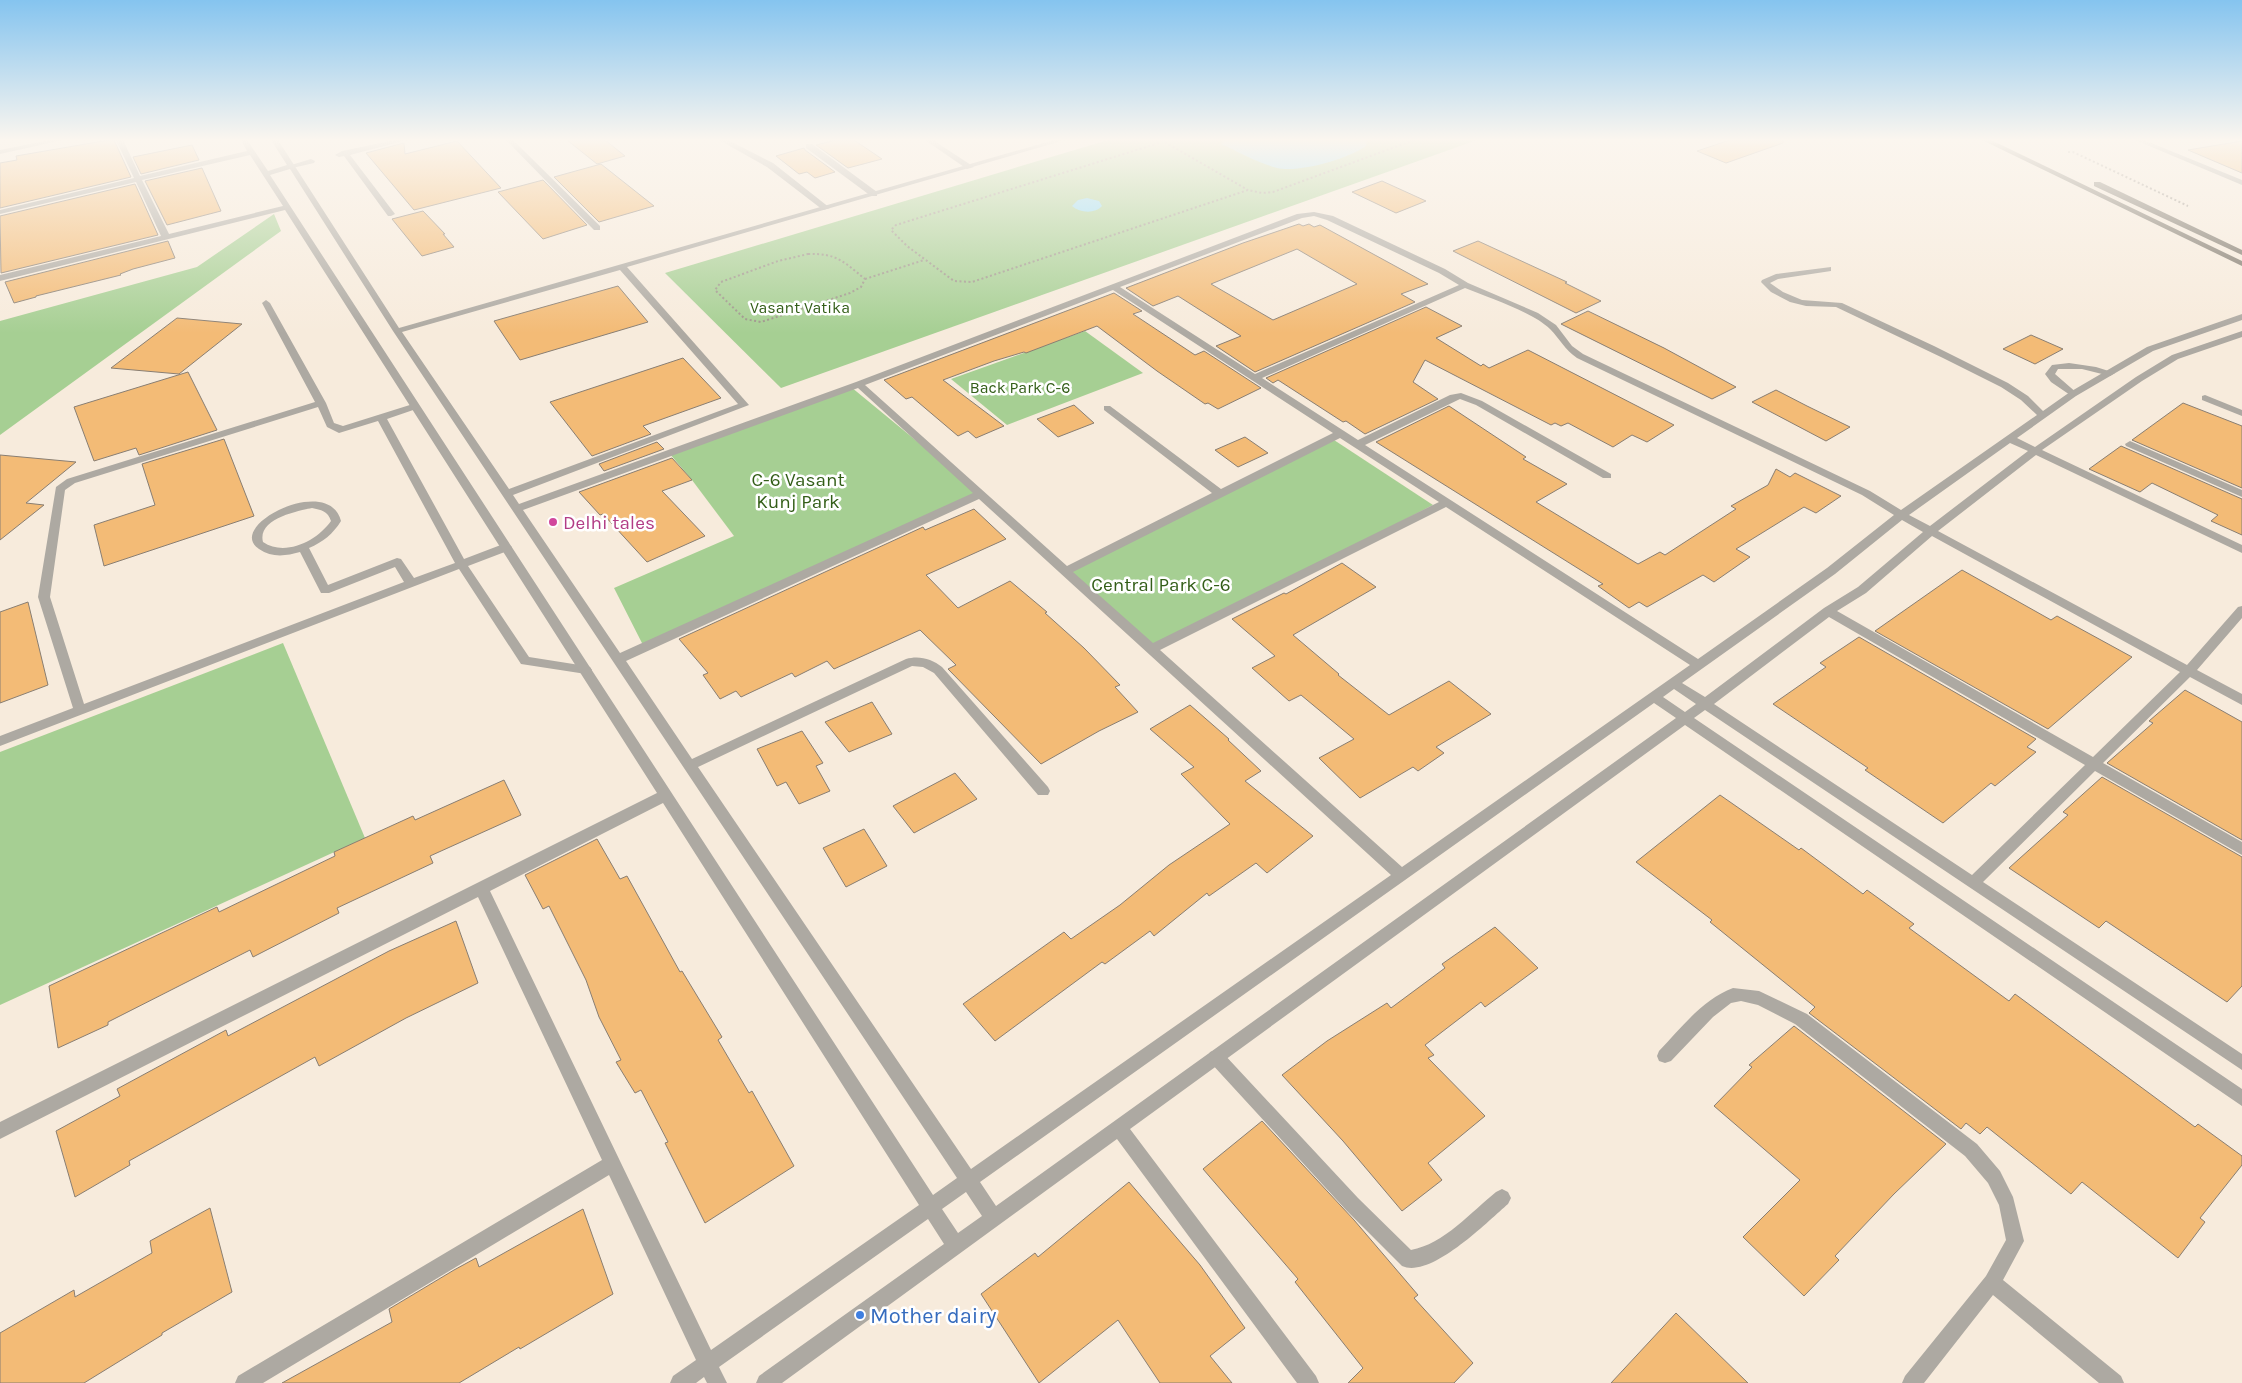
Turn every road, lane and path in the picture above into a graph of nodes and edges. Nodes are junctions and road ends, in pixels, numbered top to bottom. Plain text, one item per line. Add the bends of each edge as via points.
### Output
1 (31, 205) edge
2 (151, 205) edge
3 (317, 205) edge
4 (383, 205) edge
5 (574, 205) edge
6 (821, 205) edge
7 (838, 205) edge
8 (962, 205) edge
9 (1204, 205) edge
10 (2119, 205) edge
11 (2141, 205) edge
12 (2185, 205) edge
13 (2188, 206) dead end
14 (288, 207) joint
15 (826, 208) junction
16 (0, 212) edge
17 (391, 214) dead end
18 (597, 228) dead end
19 (166, 237) junction
20 (2241, 252) edge
21 (925, 260) junction
22 (2242, 264) edge
23 (622, 267) junction
24 (1828, 270) dead end
25 (0, 278) edge
26 (865, 279) junction
27 (1465, 285) junction
28 (1112, 286) junction
29 (266, 303) dead end
30 (2242, 317) edge
31 (398, 331) junction
32 (2242, 334) edge
33 (2110, 372) junction
34 (1254, 378) junction
35 (859, 384) junction
36 (2072, 394) junction
37 (2205, 398) dead end
38 (321, 403) junction
39 (416, 406) junction
40 (1107, 408) dead end
41 (2242, 413) edge
42 (2042, 415) junction
43 (381, 417) junction
44 (1340, 434) junction
45 (2008, 438) junction
46 (2130, 444) dead end
47 (1357, 445) junction
48 (2035, 451) junction
49 (1607, 476) dead end
50 (507, 493) junction
51 (981, 494) junction
52 (1220, 494) junction
53 (2242, 494) edge
54 (1447, 502) junction
55 (517, 509) junction
56 (1901, 514) junction
57 (1931, 530) junction
58 (303, 547) junction
59 (506, 547) junction
60 (2242, 549) edge
61 (461, 564) junction
62 (1065, 571) junction
63 (411, 583) junction
64 (2242, 610) edge
65 (1828, 611) junction
66 (1152, 649) junction
67 (618, 659) junction
68 (1699, 665) junction
69 (586, 670) junction
70 (2189, 671) junction
71 (1674, 683) junction
72 (1654, 697) junction
73 (2242, 700) edge
74 (1706, 703) junction
75 (80, 710) junction
76 (1686, 718) junction
77 (0, 741) edge
78 (2094, 764) junction
79 (689, 766) junction
80 (1043, 791) dead end
81 (666, 795) junction
82 (2242, 849) edge
83 (1402, 876) junction
84 (1974, 882) junction
85 (481, 888) junction
86 (1665, 1056) dead end
87 (1216, 1057) junction
88 (2242, 1063) edge
89 (2242, 1098) edge
90 (1119, 1128) junction
91 (0, 1131) edge
92 (612, 1164) junction
93 (968, 1181) junction
94 (1502, 1198) dead end
95 (931, 1207) junction
96 (994, 1218) junction
97 (956, 1246) junction
98 (1992, 1282) junction
99 (707, 1364) junction
100 (245, 1383) edge
101 (680, 1383) edge
102 (717, 1383) edge
103 (766, 1383) edge
104 (1309, 1383) edge
105 (1912, 1383) edge
106 (2114, 1383) edge

1 - 16 street
2 - 19 street
3 - 31 street
4 - 17 street
5 - 18 street
6 - 15 street
7 - 15 street
8 - 21 path via 896,225 891,230
9 - 21 path via 972,282 954,281
10 - 22 main road
11 - 20 main road
12 - 13 path
14 - 19 street
14 - 39 street
15 - 23 street
19 - 25 street
21 - 26 path
23 - 31 street
23 - 50 street via 744,406
24 - 42 street via 1776,277 1765,282 1794,300 1839,305 1921,343 2012,389
26 - 26 path via 861,287 850,293 761,322 745,319 715,290 721,282 805,253 836,257
27 - 28 street via 1412,256 1330,218 1314,214 1300,216
27 - 34 street
27 - 56 street via 1535,315 1552,327 1580,356 1866,493
28 - 34 street
28 - 35 street
29 - 38 street
30 - 33 street via 2150,349
31 - 50 street
32 - 48 street via 2175,357
33 - 36 street
33 - 36 street via 2078,366 2055,368 2050,374
34 - 44 street
35 - 51 street
35 - 55 street
36 - 42 street
37 - 41 street
38 - 43 street via 330,425 339,430
38 - 75 street via 72,481 60,489 44,597
39 - 43 street
39 - 59 street
40 - 52 street
42 - 45 street
43 - 61 street
44 - 47 street
44 - 52 street
45 - 48 street
45 - 56 street
46 - 53 street
47 - 49 street via 1453,397 1461,396 1471,398
47 - 54 street
48 - 57 street
48 - 60 street
50 - 55 street
51 - 62 street
51 - 67 street
52 - 62 street
54 - 66 street
54 - 68 street
55 - 67 street
56 - 57 street
56 - 68 street via 1831,571
57 - 65 street via 1862,590
57 - 70 street
58 - 58 street via 276,551 258,544 256,538 265,522 287,510 312,505 331,510 336,521 333,528
58 - 63 street via 325,590 397,562
59 - 61 street
59 - 69 street
61 - 63 street
61 - 69 street via 525,660
62 - 66 street
63 - 75 street
64 - 70 street
65 - 74 street
65 - 78 street
66 - 83 street
67 - 79 street
68 - 71 street
69 - 81 street
70 - 73 street
70 - 78 street
71 - 72 street
71 - 74 street
72 - 76 street
72 - 83 street
74 - 76 street
74 - 84 street
75 - 77 street
76 - 87 street
76 - 89 street
78 - 82 street
78 - 84 street
79 - 80 street via 910,662 919,662 938,670
79 - 93 street
81 - 85 street
81 - 95 street
83 - 93 street
84 - 88 street
85 - 91 street
85 - 92 street
86 - 98 street via 1721,1000 1734,995 1771,1003 1801,1019 1971,1150 1994,1177 2007,1204 2016,1241
87 - 90 street
87 - 94 street via 1408,1260 1432,1254
90 - 96 street
90 - 104 street
92 - 99 street
92 - 100 street
93 - 95 street
93 - 96 street
95 - 97 street
95 - 99 street
96 - 97 street
97 - 103 street
98 - 105 street
98 - 106 street
99 - 101 street
99 - 102 street

